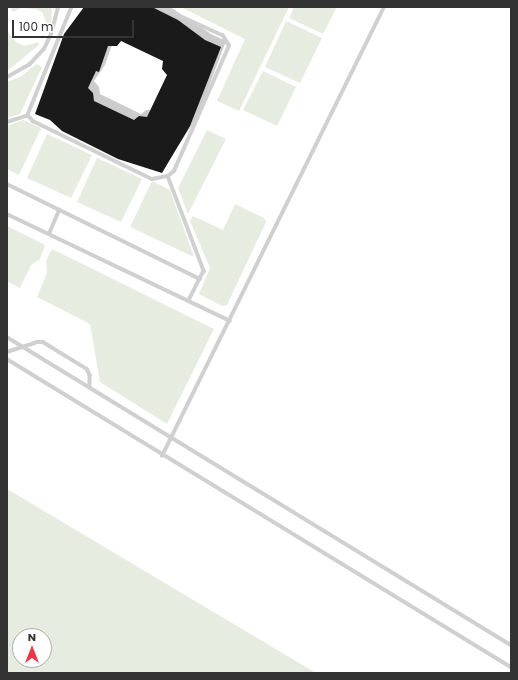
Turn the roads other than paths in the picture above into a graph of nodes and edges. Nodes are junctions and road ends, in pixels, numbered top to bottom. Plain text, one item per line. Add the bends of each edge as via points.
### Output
1 (58, 7) edge
2 (72, 7) edge
3 (159, 7) edge
4 (384, 7) edge
5 (7, 77) edge
6 (28, 114) junction
7 (7, 122) edge
8 (168, 176) junction
9 (7, 184) edge
10 (59, 210) junction
11 (7, 214) edge
12 (49, 234) junction
13 (200, 280) junction
14 (189, 301) junction
15 (230, 321) junction
16 (7, 337) edge
17 (23, 347) junction
18 (7, 352) edge
19 (7, 359) edge
20 (90, 387) junction
21 (173, 437) junction
22 (162, 456) junction
23 (511, 645) edge
24 (511, 667) edge

1 - 5 lane via 44,49 30,65
2 - 6 lane
3 - 8 lane via 223,36 229,46 177,166
4 - 15 lane
6 - 7 lane
6 - 8 lane via 33,120 152,179
8 - 13 lane via 202,260 204,271
9 - 10 lane
10 - 12 lane
10 - 13 lane
11 - 12 lane
12 - 14 lane
13 - 14 lane
14 - 15 lane
15 - 21 lane
16 - 17 lane
17 - 18 lane
17 - 20 lane
17 - 20 lane via 43,342 82,365 90,375
19 - 22 lane
20 - 21 lane
21 - 22 lane
21 - 23 lane
22 - 24 lane

